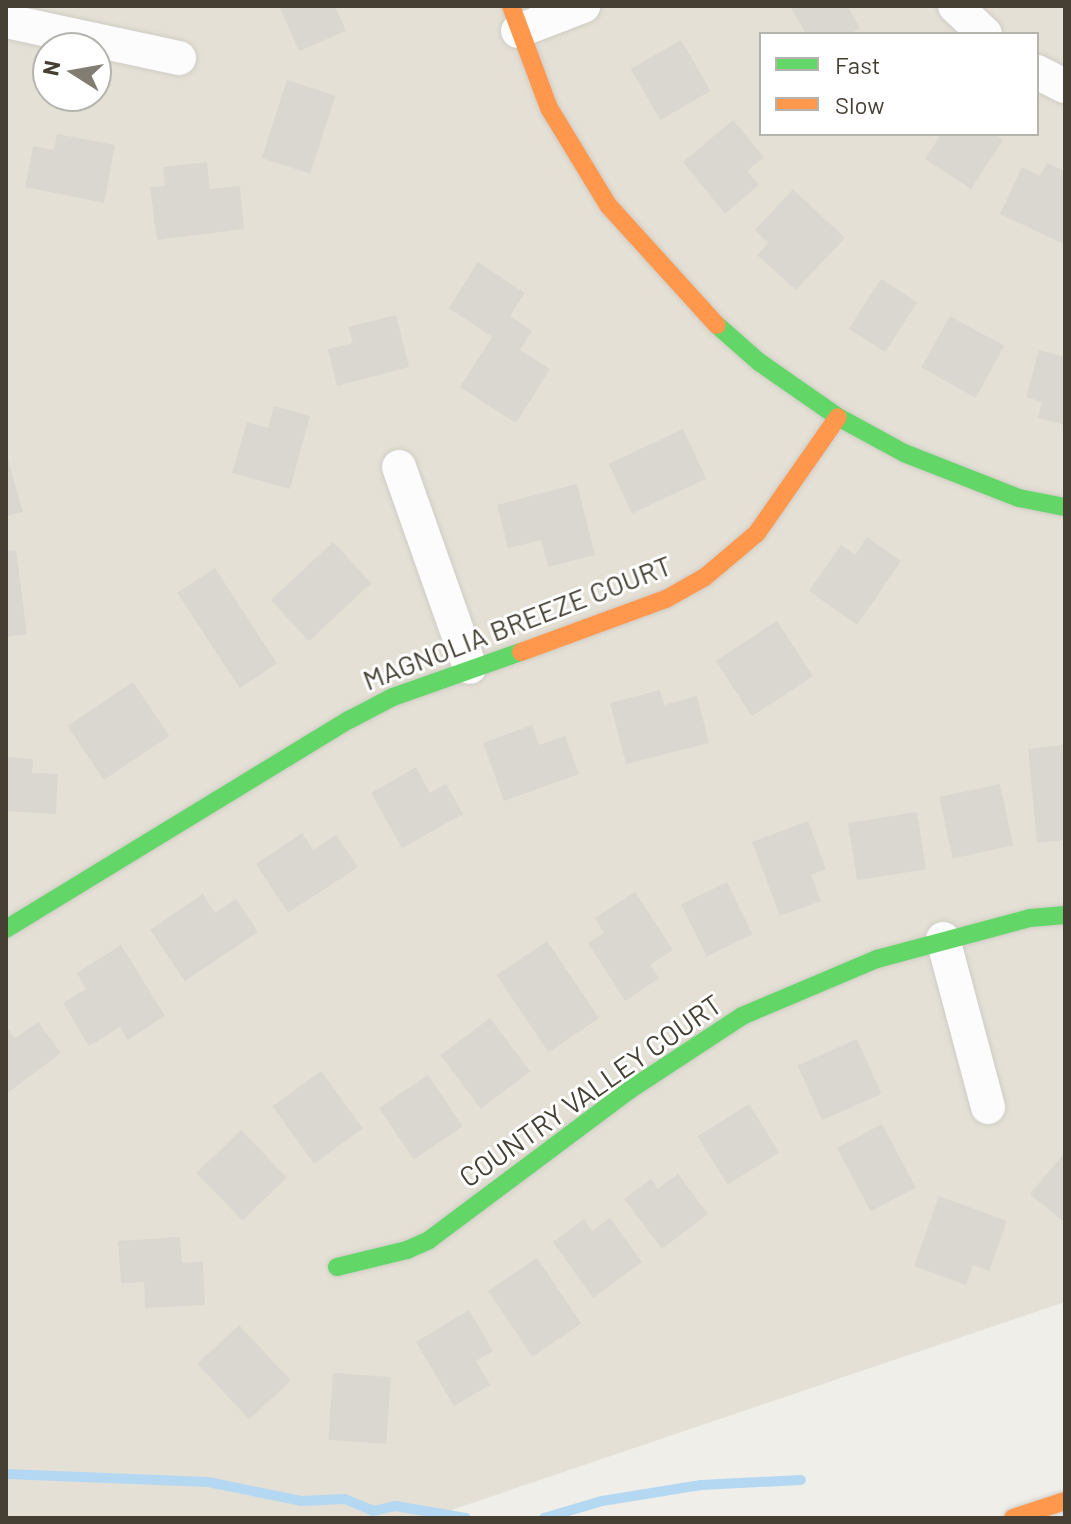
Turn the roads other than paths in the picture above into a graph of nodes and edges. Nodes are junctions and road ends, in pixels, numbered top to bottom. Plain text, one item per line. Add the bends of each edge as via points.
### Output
1 (583, 6) edge
2 (955, 6) edge
3 (514, 18) edge
4 (6, 21) edge
5 (983, 32) edge
6 (179, 58) dead end
7 (1039, 73) edge
8 (1065, 86) edge
9 (838, 417) junction
10 (399, 467) dead end
11 (1065, 507) edge
12 (470, 667) junction
13 (1065, 915) edge
14 (6, 929) edge
15 (943, 939) junction
16 (988, 1107) dead end
17 (337, 1267) dead end
18 (1065, 1501) edge
19 (1013, 1518) edge

1 - 3 street
2 - 5 street
3 - 9 main road via 549,108 617,215 705,315 759,362
4 - 6 street
7 - 8 street
9 - 11 main road via 904,453 972,481
9 - 12 main road, MAGNOLIA BREEZE COURT via 757,533 705,577 609,621
10 - 12 street
12 - 14 main road, MAGNOLIA BREEZE COURT via 349,720
13 - 15 main road, COUNTRY VALLEY COURT
15 - 16 street
15 - 17 main road, COUNTRY VALLEY COURT via 823,980 742,1016 628,1091 429,1240
18 - 19 main road

